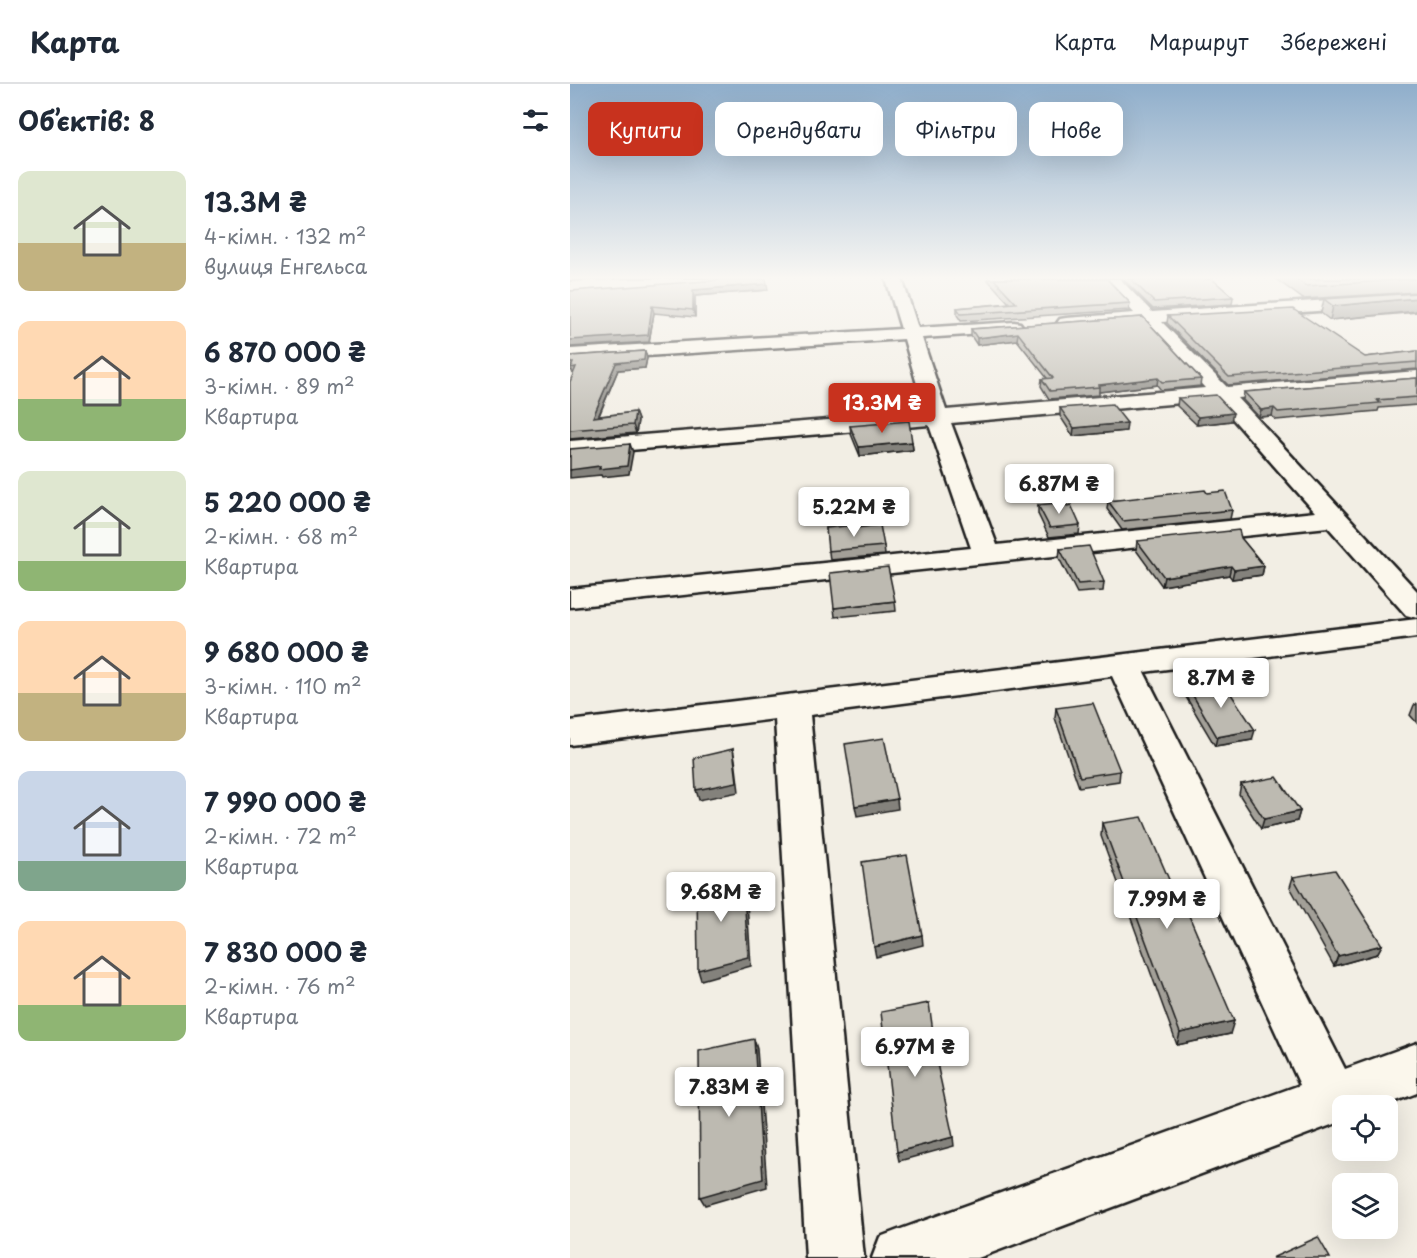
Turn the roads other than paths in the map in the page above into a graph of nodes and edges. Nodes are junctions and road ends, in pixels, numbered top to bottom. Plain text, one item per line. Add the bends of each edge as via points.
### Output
1 (910, 334) junction
2 (913, 334) edge
3 (1163, 334) edge
4 (570, 356) edge
5 (1417, 378) edge
6 (1222, 394) junction
7 (938, 418) junction
8 (570, 448) edge
9 (1334, 518) junction
10 (987, 554) junction
11 (1405, 580) edge
12 (570, 598) edge
13 (1417, 609) edge
14 (1417, 628) edge
15 (1123, 664) junction
16 (792, 706) junction
17 (570, 734) edge
18 (1417, 1068) edge
19 (1344, 1095) edge
20 (1332, 1097) edge
21 (1332, 1099) edge
22 (835, 1258) edge
23 (901, 1258) edge

1 - 2 street
1 - 4 street
1 - 7 street
3 - 6 street
5 - 6 street
6 - 7 street
6 - 9 street
7 - 8 street
7 - 10 street
9 - 10 street
9 - 11 street
10 - 12 street
11 - 13 street
14 - 15 street
15 - 16 street
15 - 20 street
16 - 17 street
16 - 22 street
18 - 19 street
21 - 23 street

